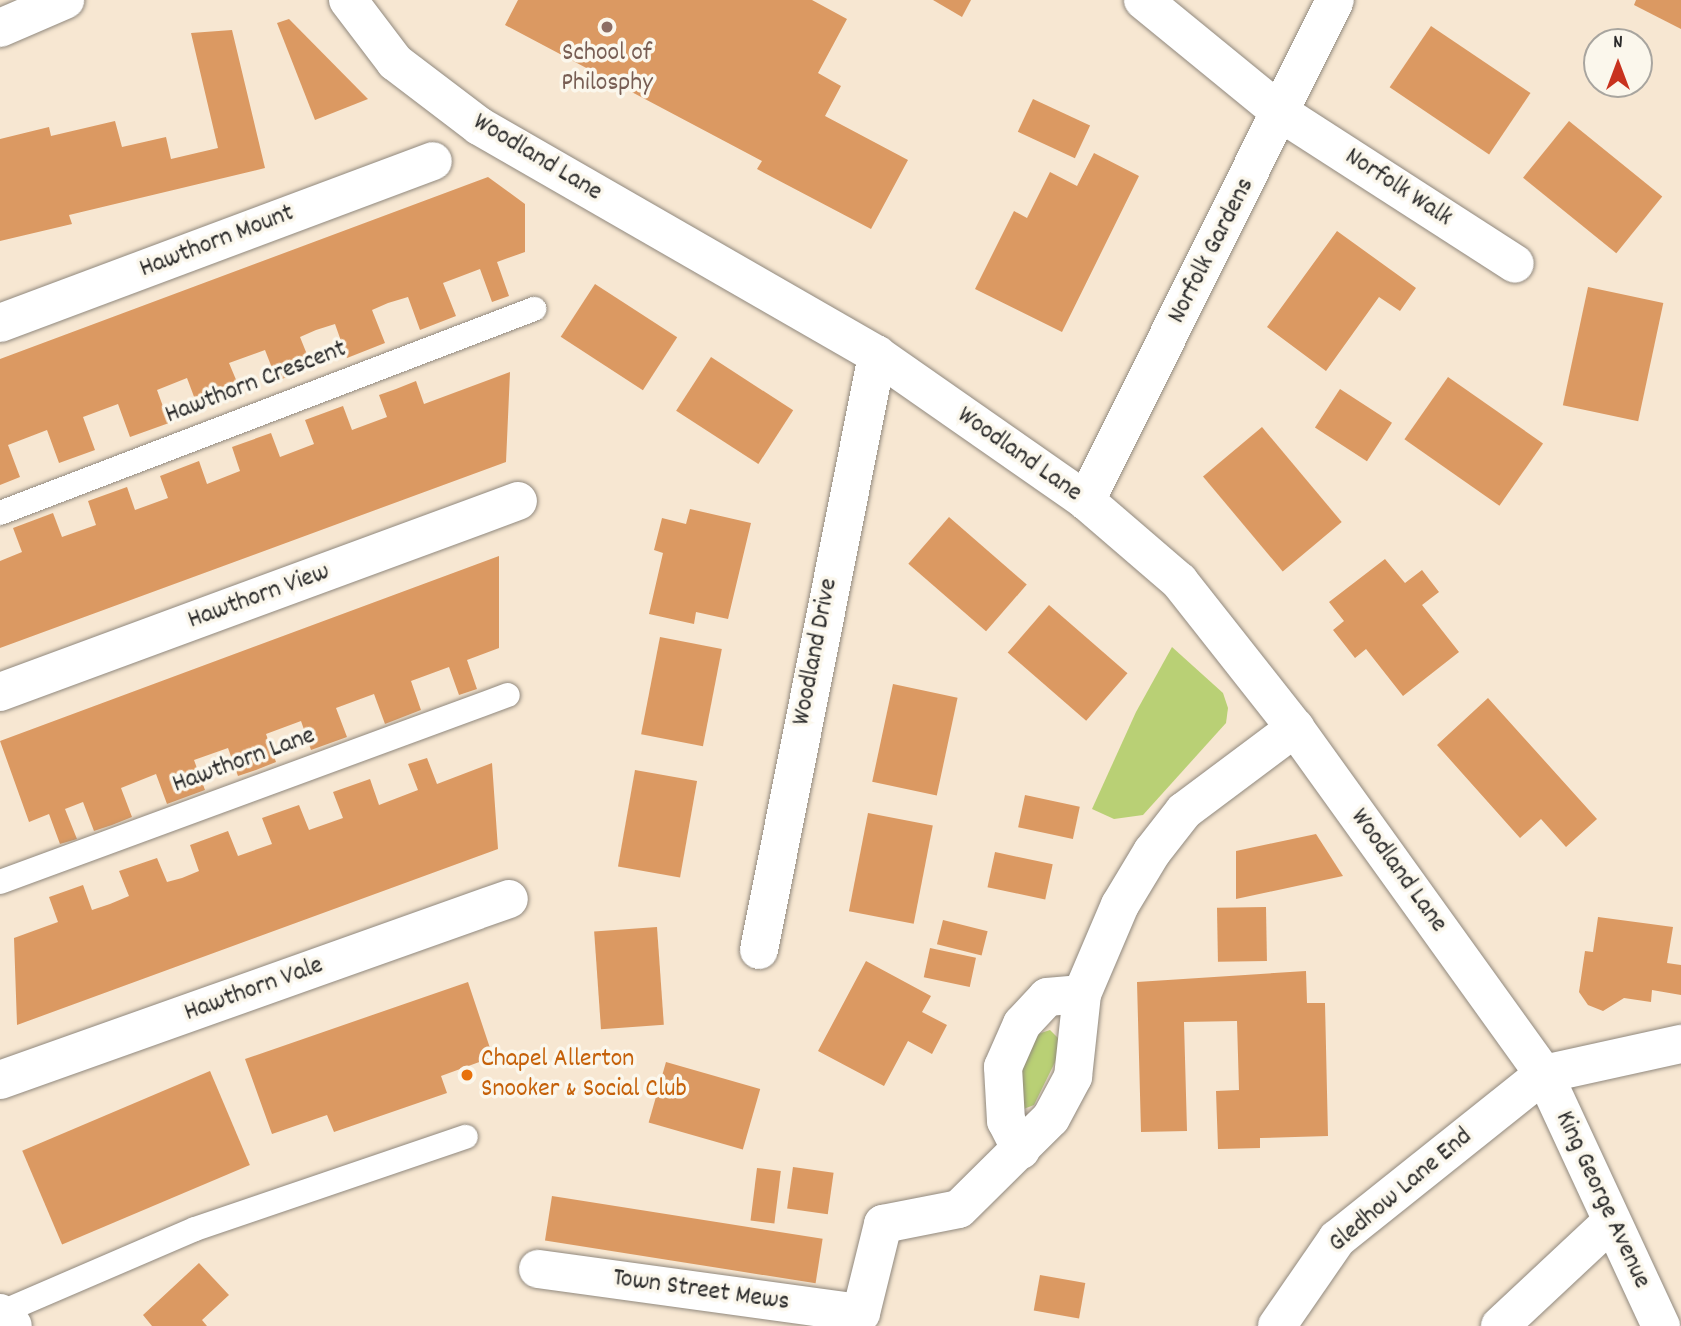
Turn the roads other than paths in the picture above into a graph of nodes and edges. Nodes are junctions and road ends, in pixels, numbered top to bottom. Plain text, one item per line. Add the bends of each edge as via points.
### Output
1 (65, 0) edge
2 (348, 0) edge
3 (1143, 0) edge
4 (1335, 0) edge
5 (0, 27) edge
6 (1281, 113) junction
7 (433, 161) dead end
8 (1515, 264) dead end
9 (534, 309) dead end
10 (0, 323) edge
11 (877, 355) junction
12 (518, 501) dead end
13 (1086, 501) junction
14 (0, 513) edge
15 (0, 692) edge
16 (508, 695) dead end
17 (1295, 728) junction
18 (0, 882) edge
19 (509, 899) dead end
20 (759, 950) dead end
21 (1082, 994) junction
22 (1681, 1044) edge
23 (1544, 1074) junction
24 (0, 1080) edge
25 (467, 1137) dead end
26 (1021, 1150) junction
27 (1611, 1222) junction
28 (538, 1269) dead end
29 (0, 1312) edge
30 (13, 1326) edge
31 (1277, 1326) edge
32 (1500, 1326) edge
33 (1661, 1326) edge

1 - 5 street
2 - 11 street, Woodland Lane via 395,62 479,125
3 - 6 street, Norfolk Walk
4 - 6 street, Norfolk Gardens
6 - 8 street, Norfolk Walk
6 - 13 street, Norfolk Gardens
7 - 10 street, Hawthorn Mount
9 - 14 lane, Hawthorn Crescent
11 - 13 street, Woodland Lane
11 - 20 street, Woodland Drive
12 - 15 street, Hawthorn View
13 - 17 street, Woodland Lane via 1179,581
16 - 18 lane, Hawthorn Lane
17 - 21 street, Town Street Mews via 1184,811 1120,905
17 - 23 street, Woodland Lane
19 - 24 street, Hawthorn Vale
21 - 26 street, Town Street Mews via 1073,1077 1051,1118
21 - 26 street via 1047,997 1023,1024 1003,1067 1006,1121
22 - 23 street
23 - 27 street, King George Avenue
23 - 31 street, Gledhow Lane End via 1336,1239
25 - 29 lane via 195,1229
26 - 28 street, Town Street Mews via 959,1209 883,1224 861,1313
27 - 32 street
27 - 33 street, King George Avenue
29 - 30 street

